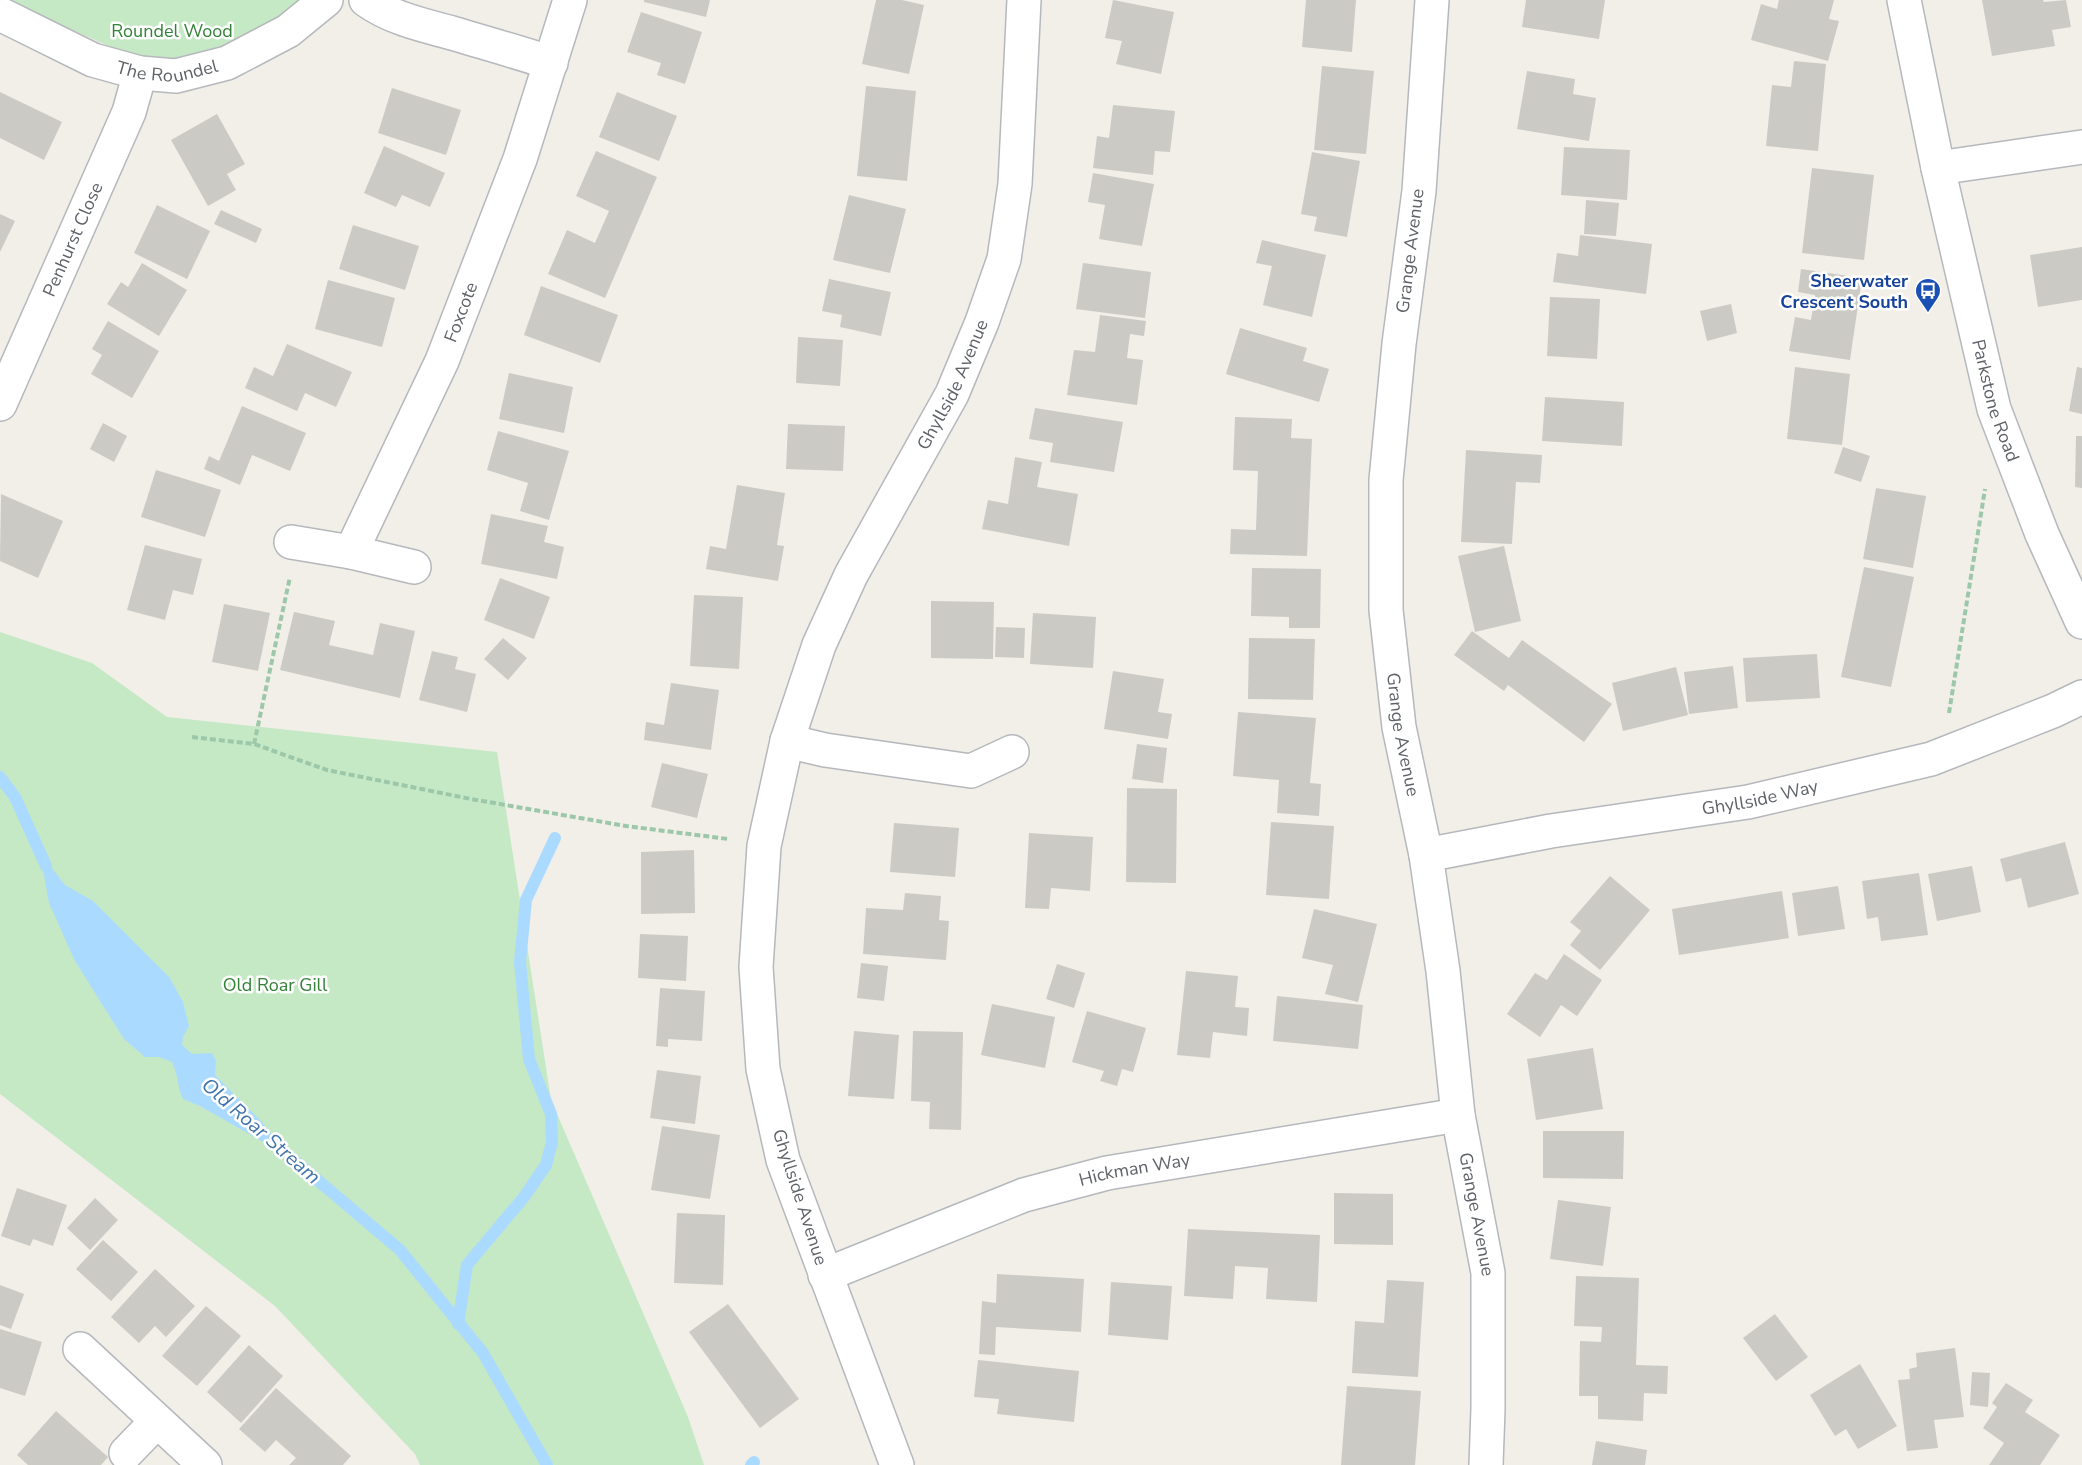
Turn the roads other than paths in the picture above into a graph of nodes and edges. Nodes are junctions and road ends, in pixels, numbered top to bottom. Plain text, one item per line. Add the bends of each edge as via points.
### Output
1 (326, 0) edge
2 (366, 0) edge
3 (570, 0) edge
4 (1024, 0) edge
5 (1432, 0) edge
6 (1904, 0) edge
7 (0, 14) edge
8 (551, 63) junction
9 (140, 73) junction
10 (2082, 147) edge
11 (1938, 168) junction
12 (0, 404) edge
13 (296, 543) road end
14 (351, 552) junction
15 (414, 567) dead end
16 (2082, 622) edge
17 (2082, 697) edge
18 (787, 741) junction
19 (1012, 752) dead end
20 (1426, 855) junction
21 (1458, 1115) junction
22 (825, 1275) junction
23 (80, 1349) dead end
24 (157, 1421) junction
25 (126, 1453) dead end
26 (205, 1465) edge
27 (897, 1465) edge
28 (1486, 1465) edge

1 - 9 street, The Roundel via 288,31 227,63 176,76
2 - 8 street via 410,22
3 - 8 street, Foxcote
4 - 18 street, Ghyllside Avenue via 1015,184 1004,259 952,394 851,575 819,645
5 - 20 street, Grange Avenue via 1419,191 1398,344 1386,480 1386,610 1399,727
6 - 11 street, Parkstone Road
7 - 9 street, The Roundel via 93,60
8 - 14 street, Foxcote via 520,159 442,361
9 - 12 street, Penhurst Close via 129,112
10 - 11 street
11 - 16 street, Parkstone Road via 1994,409 2042,534
13 - 14 street
14 - 15 street
17 - 20 street, Ghyllside Way via 1931,759 1748,802 1551,831
18 - 19 street via 971,771
18 - 22 street, Ghyllside Avenue via 764,846 756,967 763,1069 783,1160
20 - 21 street, Grange Avenue
21 - 22 street, Hickman Way via 1107,1173 1024,1196
21 - 28 street, Grange Avenue via 1488,1273
22 - 27 street, Ghyllside Avenue
23 - 24 street
24 - 25 street
24 - 26 street

